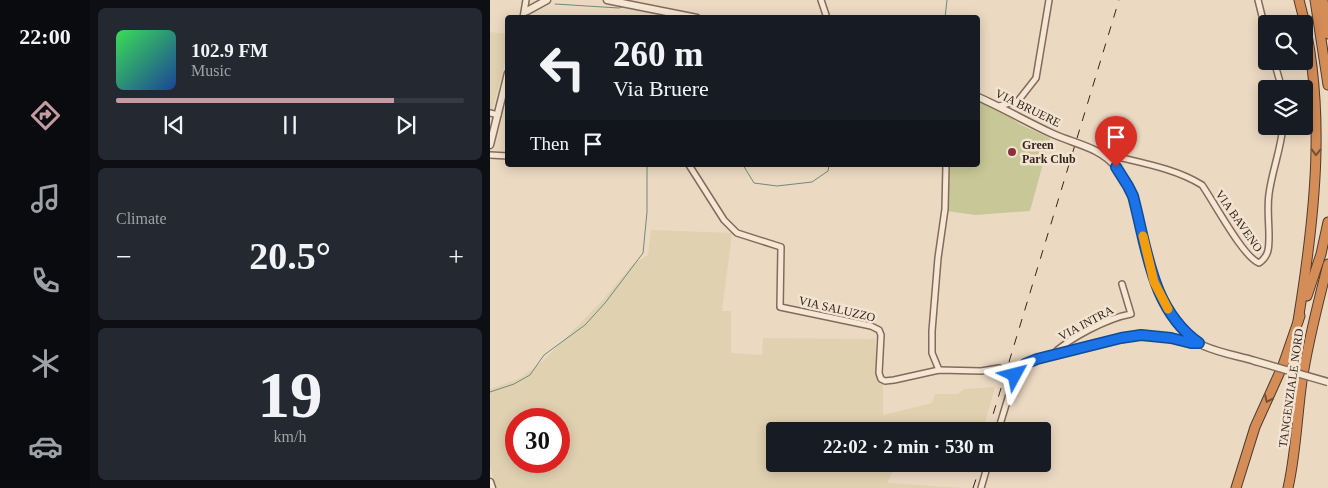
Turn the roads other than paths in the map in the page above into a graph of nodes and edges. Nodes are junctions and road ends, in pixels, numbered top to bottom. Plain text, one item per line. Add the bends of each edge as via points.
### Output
1 (526, 0) edge
2 (536, 0) edge
3 (547, 0) edge
4 (607, 0) edge
5 (821, 0) edge
6 (1049, 0) edge
7 (1258, 0) edge
8 (1299, 0) edge
9 (1315, 0) edge
10 (1323, 0) edge
11 (525, 15) edge
12 (681, 15) edge
13 (826, 15) edge
14 (1262, 15) edge
15 (1328, 34) edge
16 (1328, 85) edge
17 (505, 86) edge
18 (980, 98) edge
19 (999, 106) junction
20 (490, 114) edge
21 (498, 115) junction
22 (1282, 135) edge
23 (490, 145) edge
24 (1100, 152) junction
25 (490, 155) edge
26 (505, 156) edge
27 (690, 167) edge
28 (946, 167) edge
29 (1328, 222) edge
30 (1328, 264) edge
31 (1122, 284) dead end
32 (1298, 321) junction
33 (1199, 343) junction
34 (1052, 355) junction
35 (999, 368) dead end
36 (939, 370) junction
37 (1328, 382) edge
38 (1001, 422) edge
39 (986, 472) edge
40 (490, 482) edge
41 (492, 488) edge
42 (981, 488) edge
43 (1236, 488) edge
44 (1288, 488) edge

1 - 11 street
2 - 11 street
3 - 11 street
4 - 12 street
5 - 13 street
6 - 19 street via 1036,78 1018,101
7 - 14 street
8 -> 32 highway via 1310,54 1316,145 1307,266
9 - 16 highway
10 - 15 highway
17 - 21 street
18 - 19 street, VIA BRUERE
19 - 24 street, VIA BRUERE via 1054,134
20 - 21 street
21 - 23 street
22 - 24 street, VIA BAVENO via 1268,197 1269,250 1266,259 1259,264 1241,244 1202,185 1193,179
24 - 33 street, VIA BRUERE via 1116,167 1128,186 1160,297 1181,326
25 - 26 street
27 - 36 street, VIA SALUZZO via 724,220 737,233 781,247 780,307 879,330 879,373 885,381
28 - 36 street via 945,209 932,331 932,353
29 - 32 highway via 1321,254
30 - 44 highway, TANGENZIALE NORD via 1309,339
31 - 34 street, VIA INTRA via 1131,314 1112,318 1061,346
32 -> 43 highway, TANGENZIALE NORD via 1284,365 1255,427
33 - 34 street via 1141,335
33 - 37 street, VIA BRUERE, bridge
34 - 38 street via 1019,369
35 - 36 street
39 - 42 street
40 - 41 street

